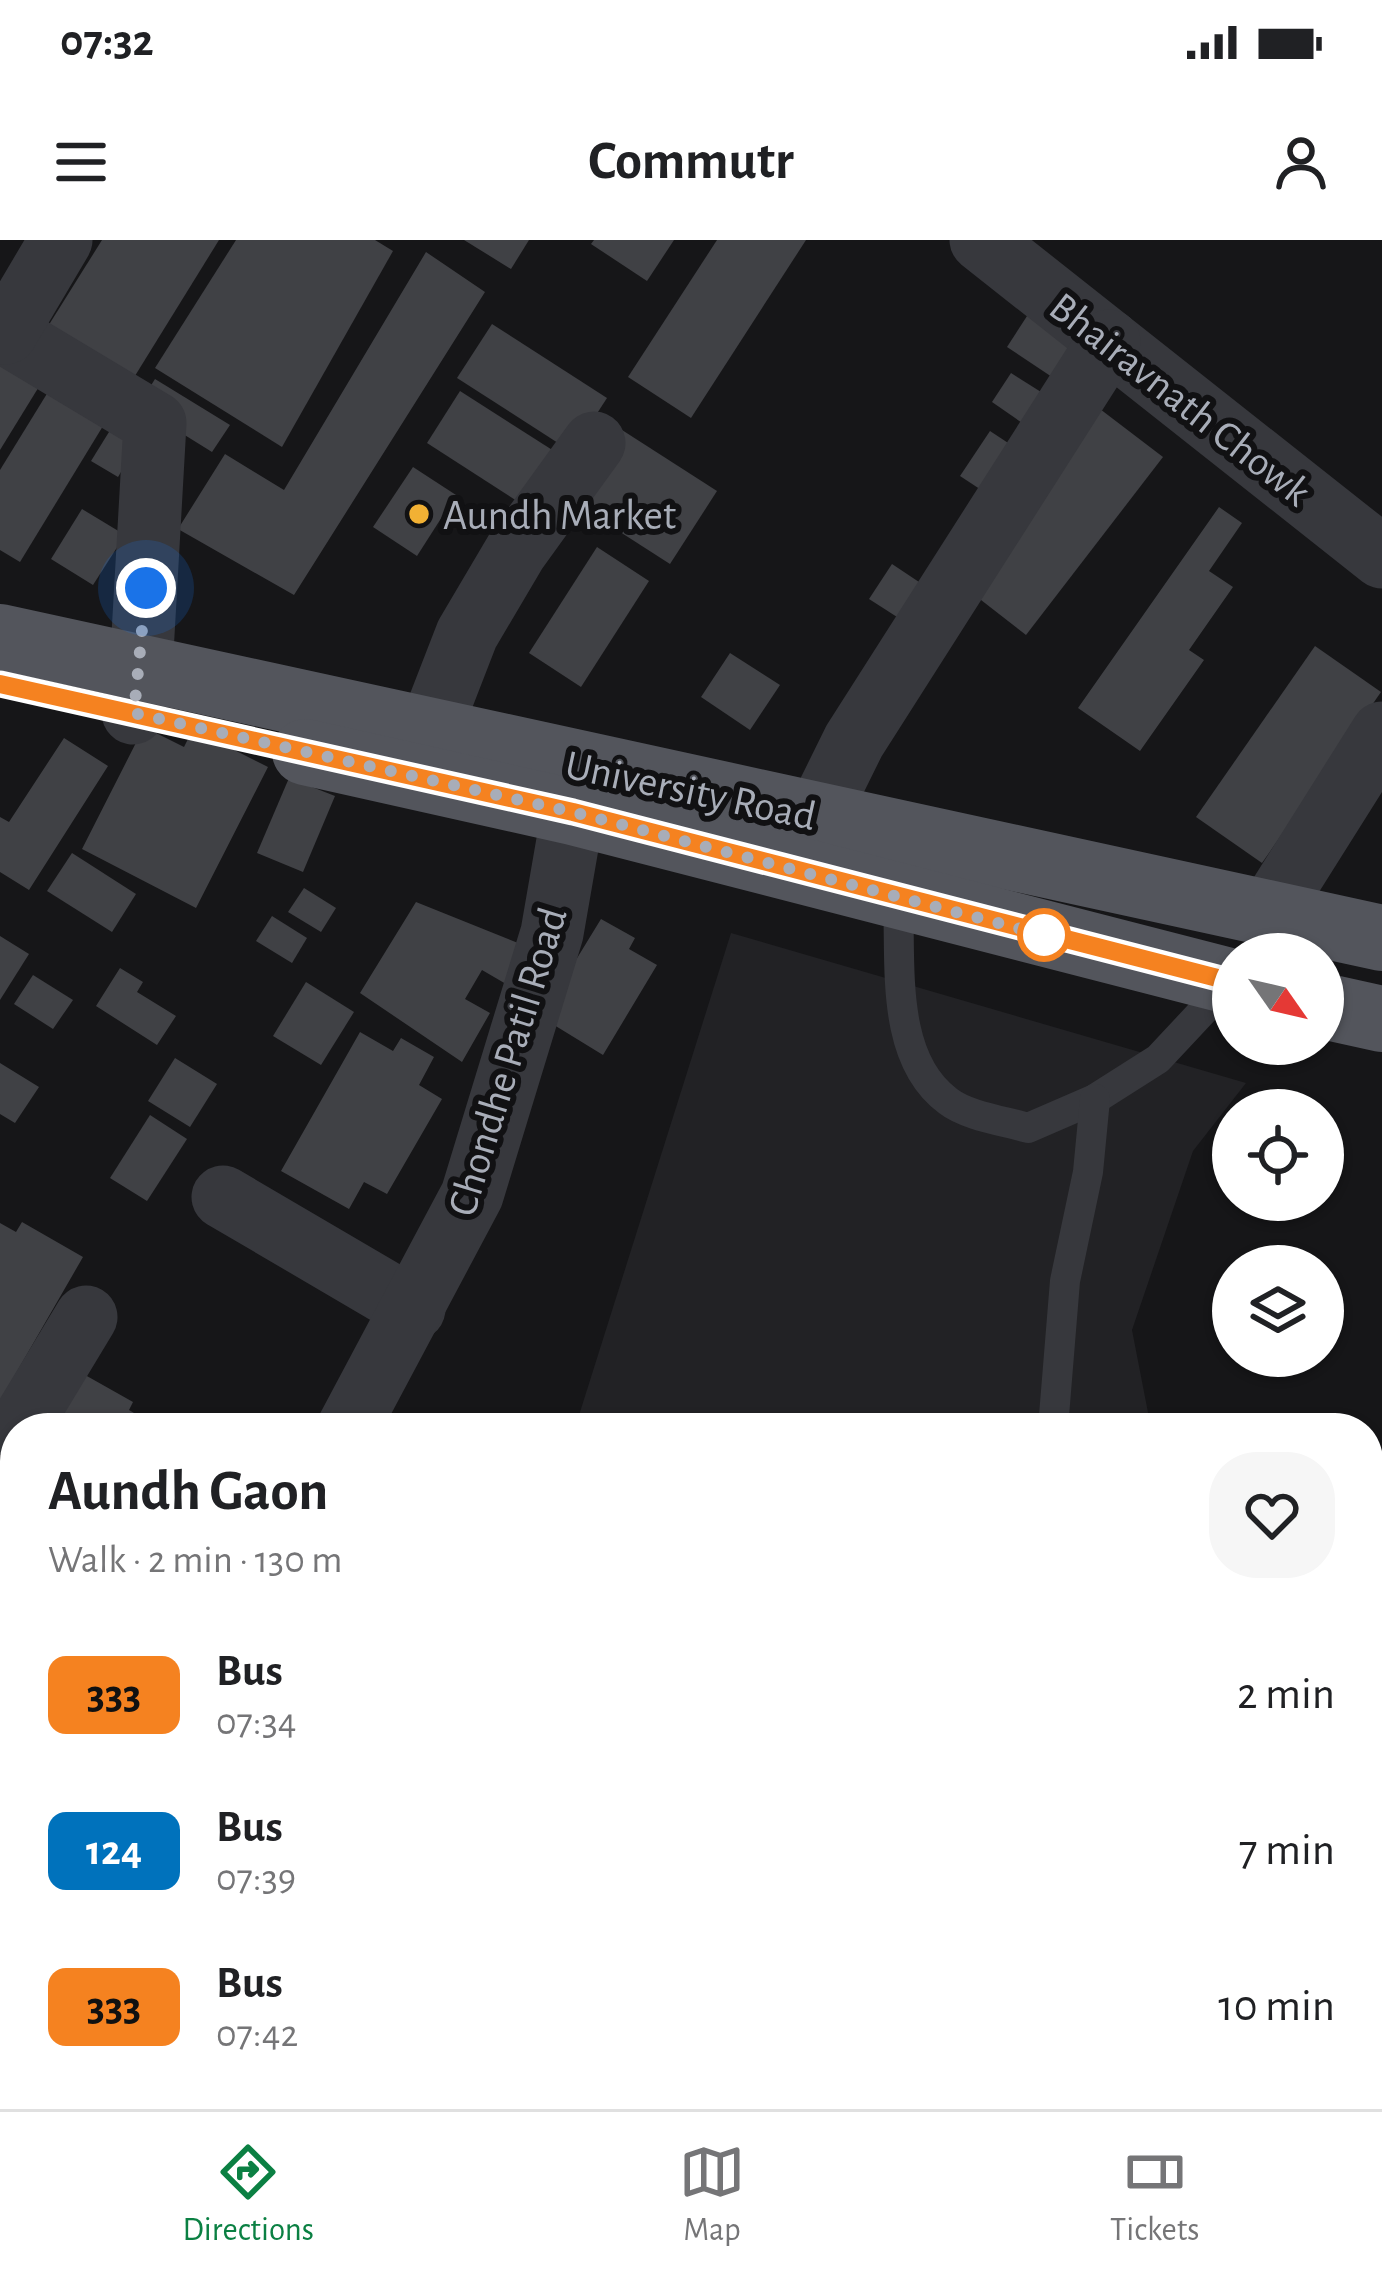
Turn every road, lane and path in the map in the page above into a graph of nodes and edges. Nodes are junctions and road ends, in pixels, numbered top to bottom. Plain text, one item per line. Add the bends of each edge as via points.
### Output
1 (61, 240) edge
2 (981, 240) edge
3 (3, 332) edge
4 (1108, 341) junction
5 (593, 442) dead end
6 (1382, 557) edge
7 (0, 637) edge
8 (0, 684) edge
9 (137, 692) junction
10 (429, 732) junction
11 (1382, 733) edge
12 (573, 812) junction
13 (817, 816) junction
14 (898, 898) junction
15 (1260, 933) edge
16 (1382, 938) edge
17 (1344, 945) edge
18 (1212, 952) edge
19 (1212, 956) edge
20 (1212, 997) edge
21 (1344, 1010) edge
22 (1382, 1018) edge
23 (1095, 1099) junction
24 (223, 1197) dead end
25 (414, 1309) junction
26 (86, 1316) dead end
27 (28, 1413) edge
28 (356, 1413) edge
29 (1054, 1413) edge

1 - 3 street
2 - 4 street, Bhairavnath Chowk
3 - 9 street via 155,423
4 - 6 street, Bhairavnath Chowk
4 - 13 street via 854,741
5 - 10 street via 467,634
7 - 9 main road, University Road
8 - 9 main road, University Road
9 - 10 main road, University Road
9 - 12 main road, University Road
10 - 13 main road, University Road
11 - 15 street
12 - 14 main road, University Road
12 - 25 street, Chondhe Patil Road via 552,933 472,1195
13 - 18 main road, University Road
14 - 19 main road, University Road
14 - 23 lane via 913,1064 950,1104 1028,1128
16 - 17 main road, University Road
20 - 23 lane via 1158,1059
21 - 22 main road
23 - 29 lane via 1065,1281
24 - 25 street
25 - 28 street, Chondhe Patil Road
26 - 27 street

